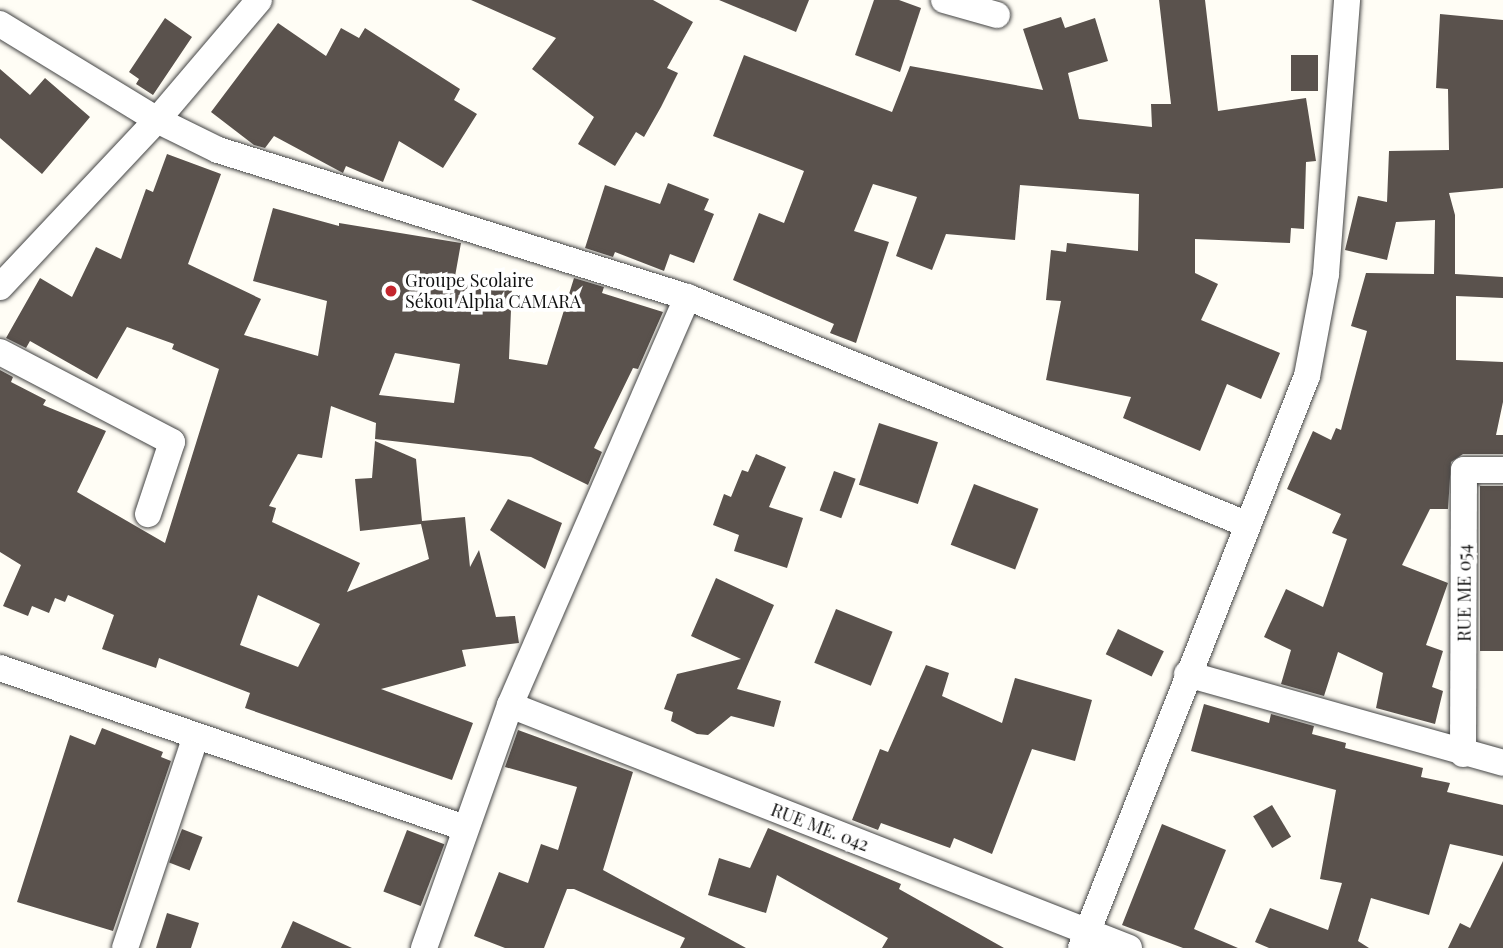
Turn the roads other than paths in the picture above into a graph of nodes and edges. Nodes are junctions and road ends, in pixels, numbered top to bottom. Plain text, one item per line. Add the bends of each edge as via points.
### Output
1 (259, 0) edge
2 (944, 0) edge
3 (1347, 0) edge
4 (997, 15) dead end
5 (0, 24) edge
6 (158, 120) junction
7 (0, 287) edge
8 (687, 297) junction
9 (0, 352) edge
10 (1503, 470) edge
11 (148, 514) dead end
12 (1246, 524) junction
13 (0, 668) edge
14 (1187, 674) junction
15 (510, 705) junction
16 (195, 739) junction
17 (1463, 754) junction
18 (1503, 763) edge
19 (464, 828) junction
20 (1084, 940) edge
21 (125, 948) edge
22 (424, 948) edge
23 (1129, 948) edge

1 - 6 street
2 - 4 street
3 - 12 street via 1326,274 1307,376
5 - 6 street
6 - 7 street
6 - 8 street via 218,150
8 - 12 street
8 - 15 street
9 - 11 street via 172,442
10 - 17 street, RUE ME 054 via 1464,470
12 - 14 street
13 - 16 street
14 - 17 street
14 - 20 street
15 - 19 street
15 - 20 street, RUE ME. 042
16 - 19 street
16 - 21 street
17 - 18 street
19 - 22 street
20 - 23 street, RUE ME. 042

